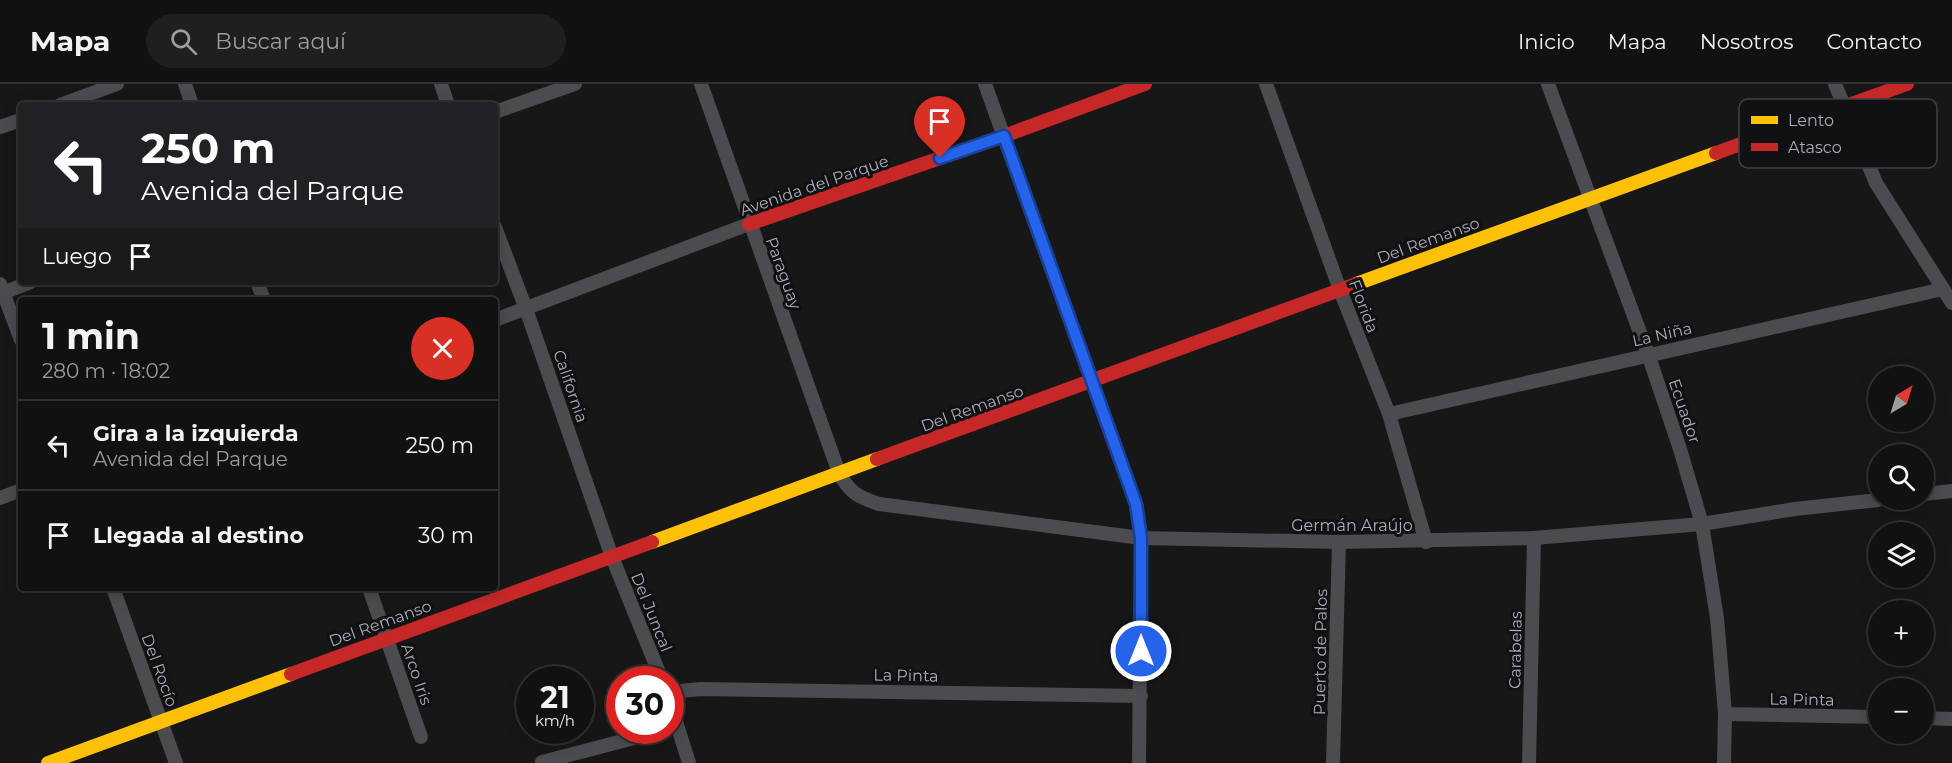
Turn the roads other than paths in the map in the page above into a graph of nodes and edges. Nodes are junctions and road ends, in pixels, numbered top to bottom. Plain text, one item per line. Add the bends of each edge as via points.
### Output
1 (117, 84) edge
2 (185, 84) edge
3 (441, 84) edge
4 (575, 84) edge
5 (701, 84) edge
6 (985, 84) edge
7 (1145, 84) edge
8 (1266, 84) edge
9 (1548, 84) edge
10 (1835, 84) edge
11 (1907, 84) edge
12 (1841, 99) edge
13 (1864, 99) edge
14 (68, 102) edge
15 (191, 102) edge
16 (447, 102) edge
17 (498, 111) edge
18 (18, 121) edge
19 (0, 127) edge
20 (1004, 136) junction
21 (1739, 144) edge
22 (1870, 168) edge
23 (1590, 198) junction
24 (749, 224) junction
25 (498, 235) edge
26 (20, 285) edge
27 (1942, 289) junction
28 (1, 290) edge
29 (1340, 290) junction
30 (1952, 303) edge
31 (526, 309) junction
32 (498, 319) edge
33 (18, 332) edge
34 (1648, 354) junction
35 (1091, 382) junction
36 (1389, 414) junction
37 (839, 473) junction
38 (18, 491) edge
39 (1952, 491) edge
40 (1934, 493) edge
41 (0, 498) edge
42 (1868, 501) edge
43 (1702, 524) junction
44 (1141, 538) junction
45 (1534, 538) junction
46 (1339, 542) junction
47 (1426, 542) junction
48 (612, 557) junction
49 (114, 591) edge
50 (370, 591) edge
51 (387, 638) junction
52 (656, 666) edge
53 (684, 691) edge
54 (1141, 696) junction
55 (1725, 714) junction
56 (1868, 717) edge
57 (1934, 718) edge
58 (1952, 719) edge
59 (161, 721) junction
60 (421, 737) dead end
61 (612, 744) edge
62 (679, 744) edge
63 (542, 762) edge
64 (48, 763) edge
65 (176, 763) edge
66 (689, 763) edge
67 (1139, 763) edge
68 (1333, 763) edge
69 (1529, 763) edge
70 (1724, 763) edge

1 - 14 street
2 - 15 street
3 - 16 street
4 - 17 street
5 - 24 street, Paraguay
6 - 20 street
7 - 20 street, Avenida del Parque
8 - 29 street, Florida
9 - 23 street, Ecuador
10 - 12 street
11 - 13 street, Del Remanso
18 - 19 street
20 - 24 street, Avenida del Parque
20 - 35 street
21 - 23 street, Del Remanso
22 - 27 street
23 - 29 street, Del Remanso
23 - 34 street, Ecuador
24 - 31 street, Avenida del Parque
24 - 37 street, Paraguay
25 - 31 street, California
26 - 28 street
27 - 30 street
27 - 34 street, La Niña
28 - 33 street
29 - 35 street, Del Remanso
29 - 36 street, Florida
31 - 32 street, Avenida del Parque
31 - 48 street, California
34 - 36 street, La Niña
34 - 43 street, Ecuador
35 - 37 street, Del Remanso
35 - 44 street via 1136,504
36 - 47 street, Florida
37 - 44 street, Germán Araújo via 854,494 879,504
37 - 48 street, Del Remanso
38 - 41 street
39 - 40 street
42 - 43 street, Germán Araújo
43 - 45 street, Germán Araújo
43 - 55 street, Ecuador via 1717,618
44 - 46 street, Germán Araújo
44 - 54 street
45 - 47 street, Germán Araújo
45 - 69 street, Carabelas
46 - 47 street, Germán Araújo
46 - 68 street, Puerto de Palos
48 - 51 street, Del Remanso
48 - 52 street, Del Juncal
49 - 59 street, Del Rocío
50 - 51 street, Arco Iris
51 - 59 street, Del Remanso
51 - 60 street, Arco Iris
53 - 54 street, La Pinta
54 - 67 street
55 - 56 street, La Pinta
55 - 70 street, Ecuador
57 - 58 street
59 - 64 street, Del Remanso
59 - 65 street, Del Rocío
61 - 63 street
62 - 66 street

